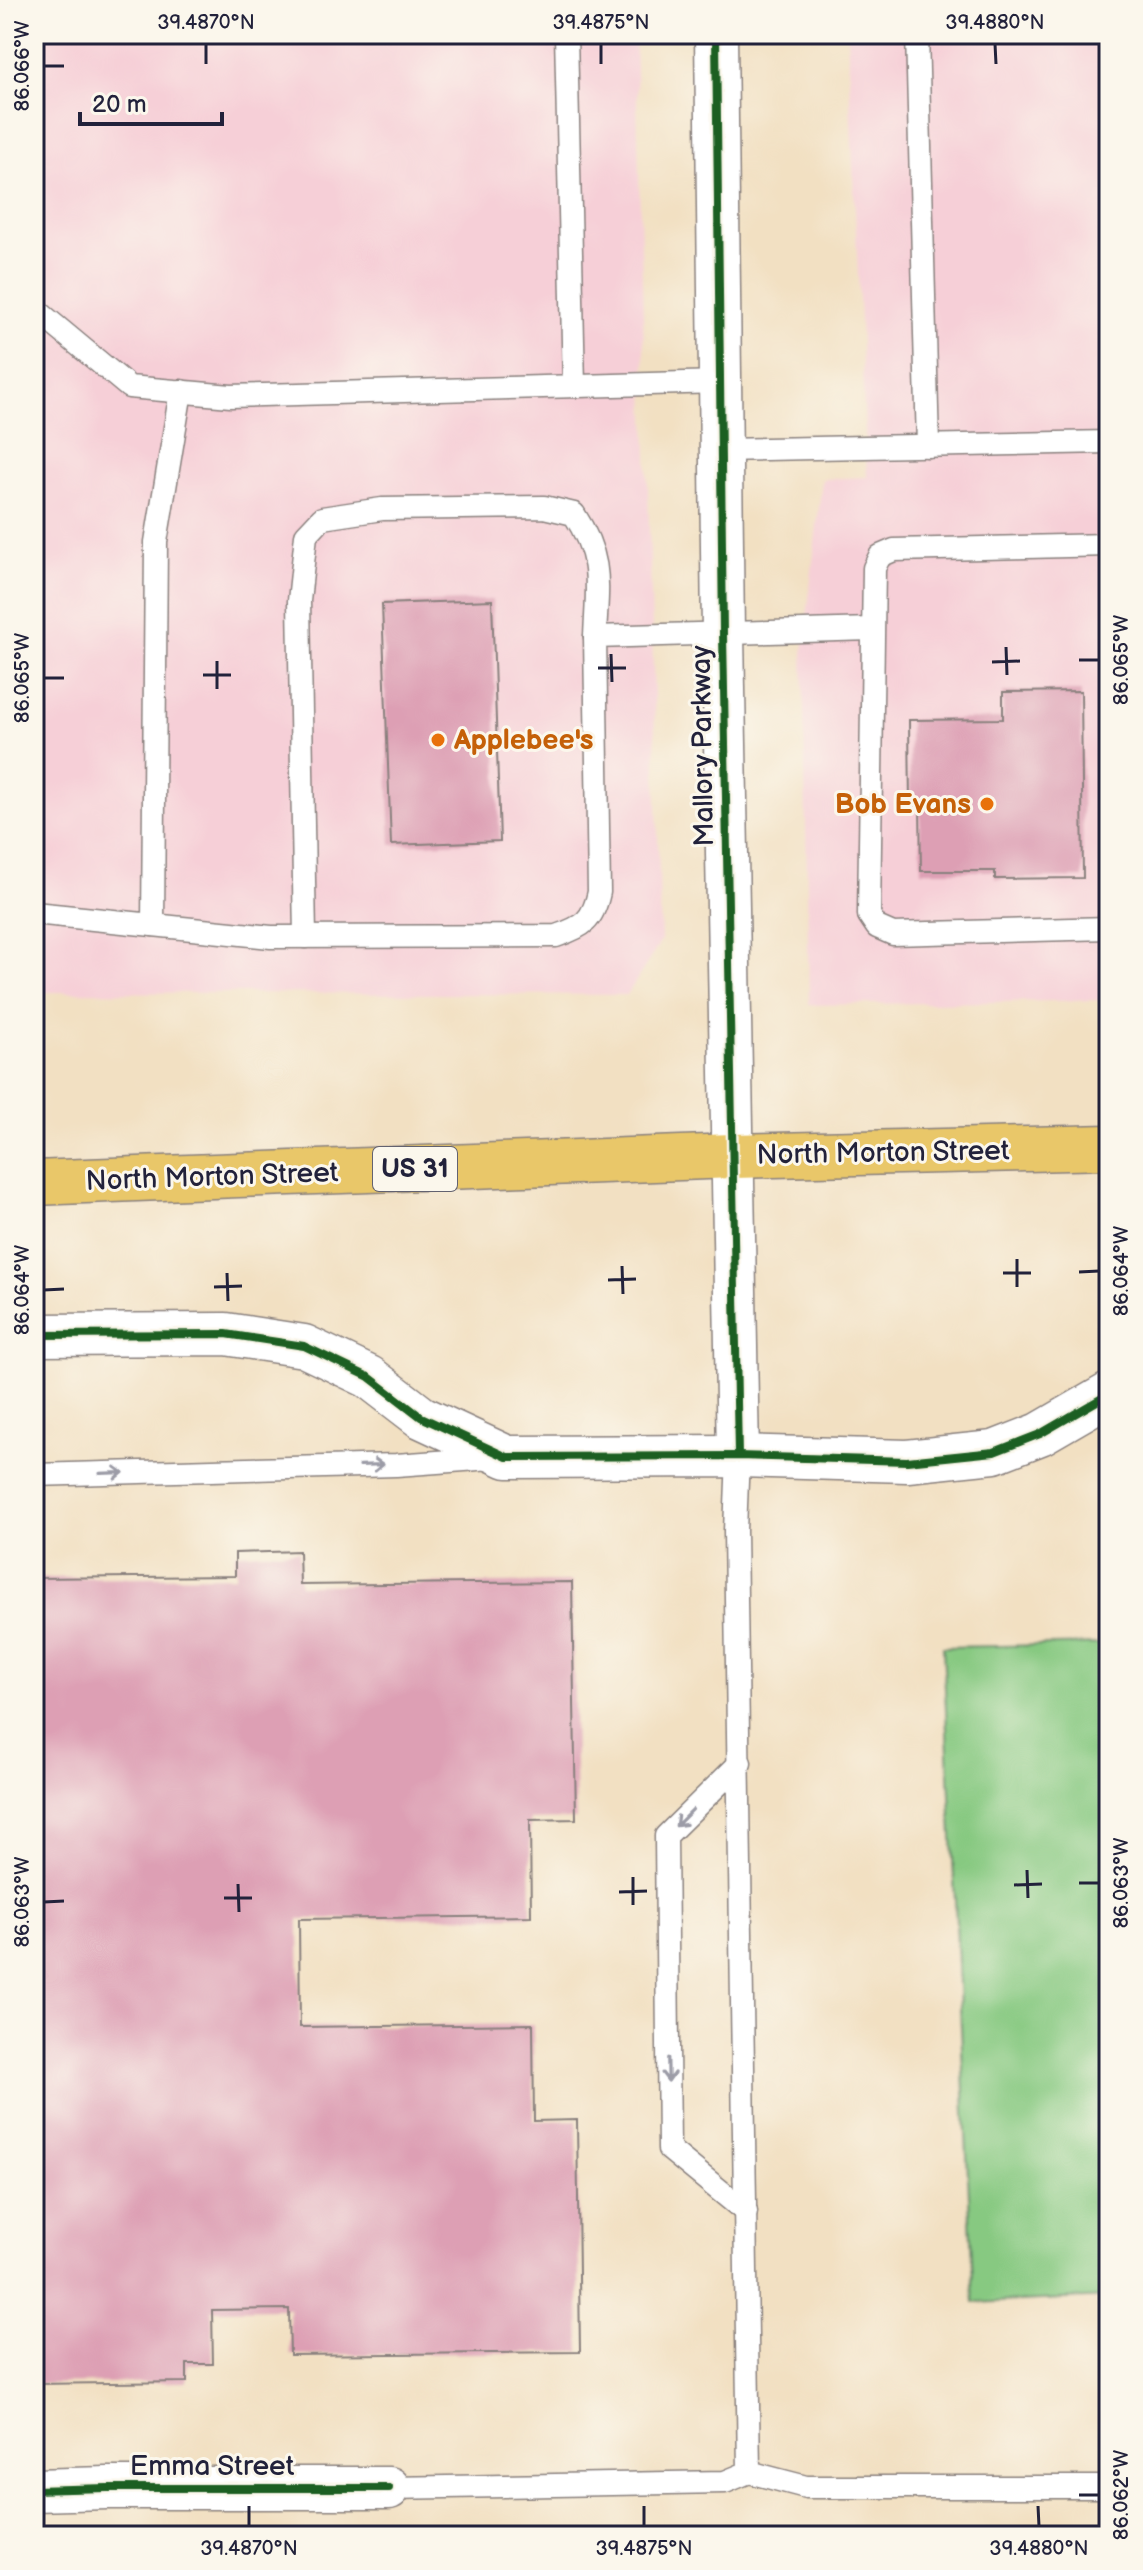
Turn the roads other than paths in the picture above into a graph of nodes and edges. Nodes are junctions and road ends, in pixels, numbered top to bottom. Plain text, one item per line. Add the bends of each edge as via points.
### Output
1 (566, 34) edge
2 (716, 34) edge
3 (917, 34) edge
4 (34, 308) edge
5 (720, 382) junction
6 (574, 386) junction
7 (181, 391) junction
8 (1109, 442) edge
9 (928, 446) junction
10 (722, 450) junction
11 (1109, 545) edge
12 (872, 629) junction
13 (723, 634) junction
14 (595, 637) junction
15 (34, 913) edge
16 (153, 925) junction
17 (1109, 928) edge
18 (305, 937) junction
19 (1109, 1147) edge
20 (733, 1156) junction
21 (34, 1183) edge
22 (34, 1335) edge
23 (1109, 1394) edge
24 (738, 1456) junction
25 (507, 1457) junction
26 (34, 1475) edge
27 (740, 1763) junction
28 (746, 2212) junction
29 (749, 2472) junction
30 (1109, 2487) edge
31 (389, 2488) joint
32 (34, 2490) edge

1 - 6 lane
2 - 5 street, Mallory Parkway
3 - 9 lane
4 - 7 lane via 129,387
5 - 6 lane
5 - 10 street, Mallory Parkway
6 - 7 lane via 231,396
7 - 16 lane via 156,542
8 - 9 lane
9 - 10 lane
10 - 13 street, Mallory Parkway
11 - 12 lane via 894,550 880,556 874,568
12 - 13 lane
12 - 17 lane via 869,915 877,927 893,934
13 - 14 lane
13 - 20 street, Mallory Parkway
14 - 18 lane via 599,892 595,911 579,928 556,936
14 - 18 lane via 597,568 589,536 574,514 544,507 382,509 322,518 306,535 299,601
15 - 16 lane
16 - 18 lane
19 - 20 main road, North Morton Street / US 31
20 - 21 main road, North Morton Street / US 31
20 - 24 street, Mallory Parkway
22 - 25 street via 226,1334 304,1346 369,1377 421,1417
23 - 24 street via 1040,1434 994,1452 907,1461
24 - 25 street
24 - 27 lane
26 -> 25 lane
27 - 28 lane
27 -> 28 lane via 666,1836 669,2149
28 - 29 lane
29 - 30 lane via 806,2487
29 - 31 lane via 725,2482
31 - 32 street, Emma Street

